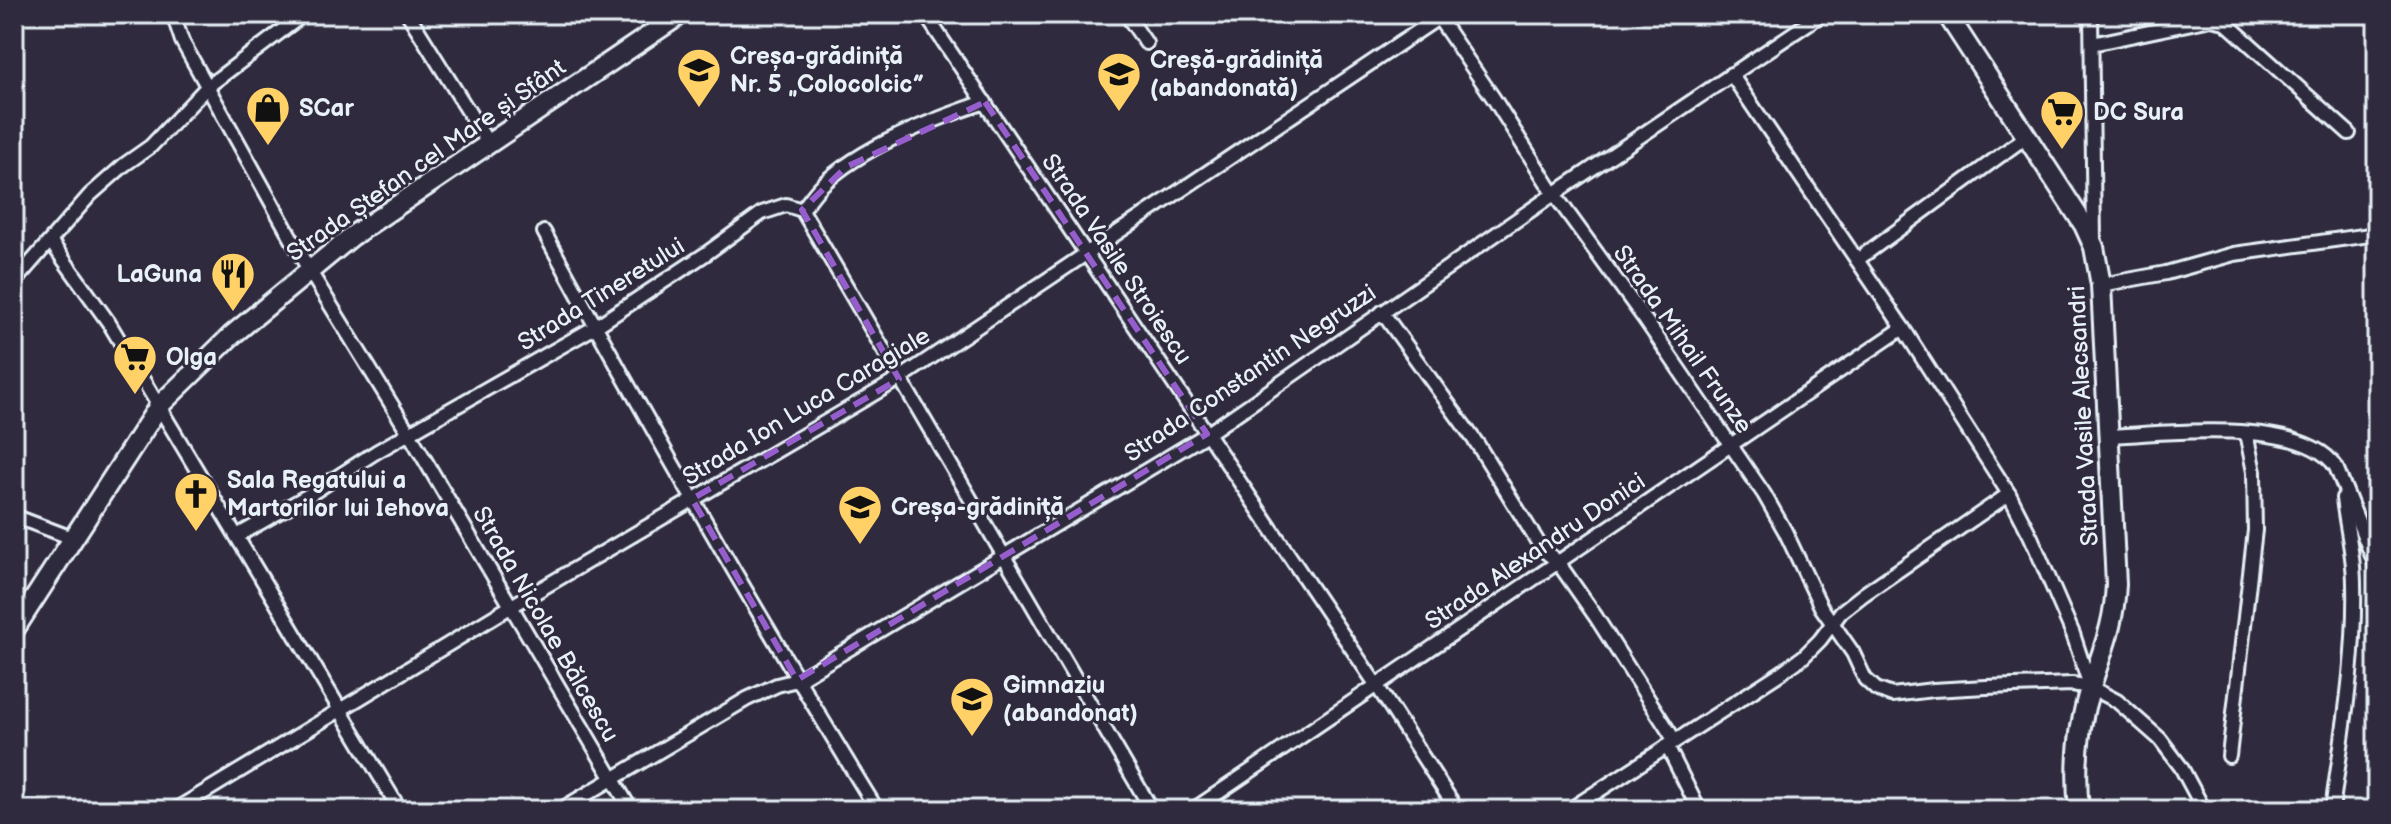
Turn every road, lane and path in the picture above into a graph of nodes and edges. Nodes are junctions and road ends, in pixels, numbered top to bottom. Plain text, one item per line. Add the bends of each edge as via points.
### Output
1 (173, 14) edge
2 (304, 14) edge
3 (408, 14) edge
4 (681, 14) edge
5 (925, 14) edge
6 (1126, 14) edge
7 (1822, 14) edge
8 (1947, 14) edge
9 (2091, 14) edge
10 (1440, 15) edge
11 (1146, 43) dead end
12 (2092, 44) junction
13 (1731, 74) junction
14 (207, 87) junction
15 (985, 102) junction
16 (2349, 133) dead end
17 (2027, 136) junction
18 (488, 143) junction
19 (1554, 194) junction
20 (802, 210) junction
21 (544, 232) dead end
22 (2377, 234) edge
23 (51, 242) junction
24 (2094, 247) junction
25 (1086, 254) junction
26 (1857, 260) junction
27 (309, 270) junction
28 (14, 282) edge
29 (2101, 285) junction
30 (1382, 312) junction
31 (595, 327) junction
32 (1903, 328) junction
33 (899, 379) junction
34 (159, 406) junction
35 (409, 433) junction
36 (2246, 433) junction
37 (1207, 434) junction
38 (2108, 436) junction
39 (1731, 445) junction
40 (2343, 487) junction
41 (2009, 494) junction
42 (692, 499) junction
43 (14, 516) edge
44 (237, 536) junction
45 (72, 538) junction
46 (1004, 553) junction
47 (1557, 561) junction
48 (2377, 568) edge
49 (510, 607) junction
50 (1831, 624) junction
51 (14, 630) edge
52 (797, 680) junction
53 (1377, 686) junction
54 (2090, 687) junction
55 (340, 710) junction
56 (1671, 744) junction
57 (2229, 756) dead end
58 (612, 778) junction
59 (175, 810) edge
60 (400, 810) edge
61 (560, 810) edge
62 (631, 810) edge
63 (877, 810) edge
64 (1152, 810) edge
65 (1193, 810) edge
66 (1457, 810) edge
67 (1569, 810) edge
68 (1699, 810) edge
69 (2079, 810) edge
70 (2204, 810) edge
71 (2332, 810) edge

1 - 14 street, Strada Nicolae Bălcescu
2 - 14 street
3 - 18 street
4 - 18 main road, Strada Ștefan cel Mare și Sfânt
5 - 15 street, Strada Vasile Stroiescu
6 - 11 street
7 - 13 street, Strada Constantin Negruzzi
8 - 17 main road
9 - 12 street, Strada Vasile Alecsandri
10 - 19 street, Strada Mihail Frunze
10 - 25 street, Strada Ion Luca Caragiale
12 - 16 street via 2211,19 2225,22
12 - 24 street, Strada Vasile Alecsandri
13 - 19 street, Strada Constantin Negruzzi
13 - 26 street
14 - 23 street via 151,146 90,195
14 - 27 street, Strada Nicolae Bălcescu
15 - 20 street via 916,129 846,167
15 - 25 street, Strada Vasile Stroiescu
17 - 24 main road
17 - 26 street
18 - 27 main road, Strada Ștefan cel Mare și Sfânt
19 - 30 street, Strada Constantin Negruzzi
19 - 39 street, Strada Mihail Frunze
20 - 31 street, Strada Tineretului via 786,205 762,213
20 - 33 street
21 - 31 street
22 - 29 street via 2234,254
23 - 28 street
23 - 34 street
24 - 29 main road, Strada Vasile Alecsandri
25 - 33 street, Strada Ion Luca Caragiale
25 - 37 street, Strada Vasile Stroiescu
26 - 32 street
27 - 34 main road, Strada Ștefan cel Mare și Sfânt
27 - 35 street, Strada Nicolae Bălcescu
29 - 38 main road, Strada Vasile Alecsandri
30 - 37 street, Strada Constantin Negruzzi
30 - 47 street via 1478,445 1531,533
31 - 35 street, Strada Tineretului
31 - 42 street
32 - 39 street, Strada Alexandru Donici
32 - 41 street
33 - 42 street, Strada Ion Luca Caragiale
33 - 46 street
34 - 44 street
34 - 45 main road, Strada Ștefan cel Mare și Sfânt
35 - 44 street, Strada Tineretului
35 - 49 street, Strada Nicolae Bălcescu
36 - 38 street
36 - 40 street via 2314,448 2331,459
36 - 57 street via 2254,472 2255,530
37 - 46 street, Strada Constantin Negruzzi
37 - 53 street, Strada Vasile Stroiescu
38 - 54 main road, Strada Vasile Alecsandri via 2116,584 2108,640
39 - 47 street, Strada Alexandru Donici
39 - 50 street, Strada Mihail Frunze via 1785,531
40 - 48 street
40 - 71 street via 2354,585
41 - 50 street via 1864,594
41 - 54 street via 2073,634
42 - 49 street, Strada Ion Luca Caragiale
42 - 52 street
43 - 45 street
44 - 55 street
45 - 51 main road, Strada Ștefan cel Mare și Sfânt
46 - 52 street, Strada Constantin Negruzzi
46 - 64 street
47 - 53 street, Strada Alexandru Donici
47 - 56 street
49 - 55 street, Strada Ion Luca Caragiale
49 - 58 street, Strada Nicolae Bălcescu
50 - 54 street, Strada Mihail Frunze via 1865,679 1883,693
50 - 56 street via 1803,657
52 - 58 street, Strada Constantin Negruzzi via 747,699
52 - 63 street
53 - 65 street, Strada Alexandru Donici
53 - 66 street, Strada Vasile Stroiescu
54 - 69 main road, Strada Vasile Alecsandri via 2078,760
54 - 70 street via 2117,701 2160,739
55 - 59 street, Strada Ion Luca Caragiale
55 - 60 street
56 - 67 street
56 - 68 street
58 - 61 street, Strada Constantin Negruzzi
58 - 62 street, Strada Nicolae Bălcescu

